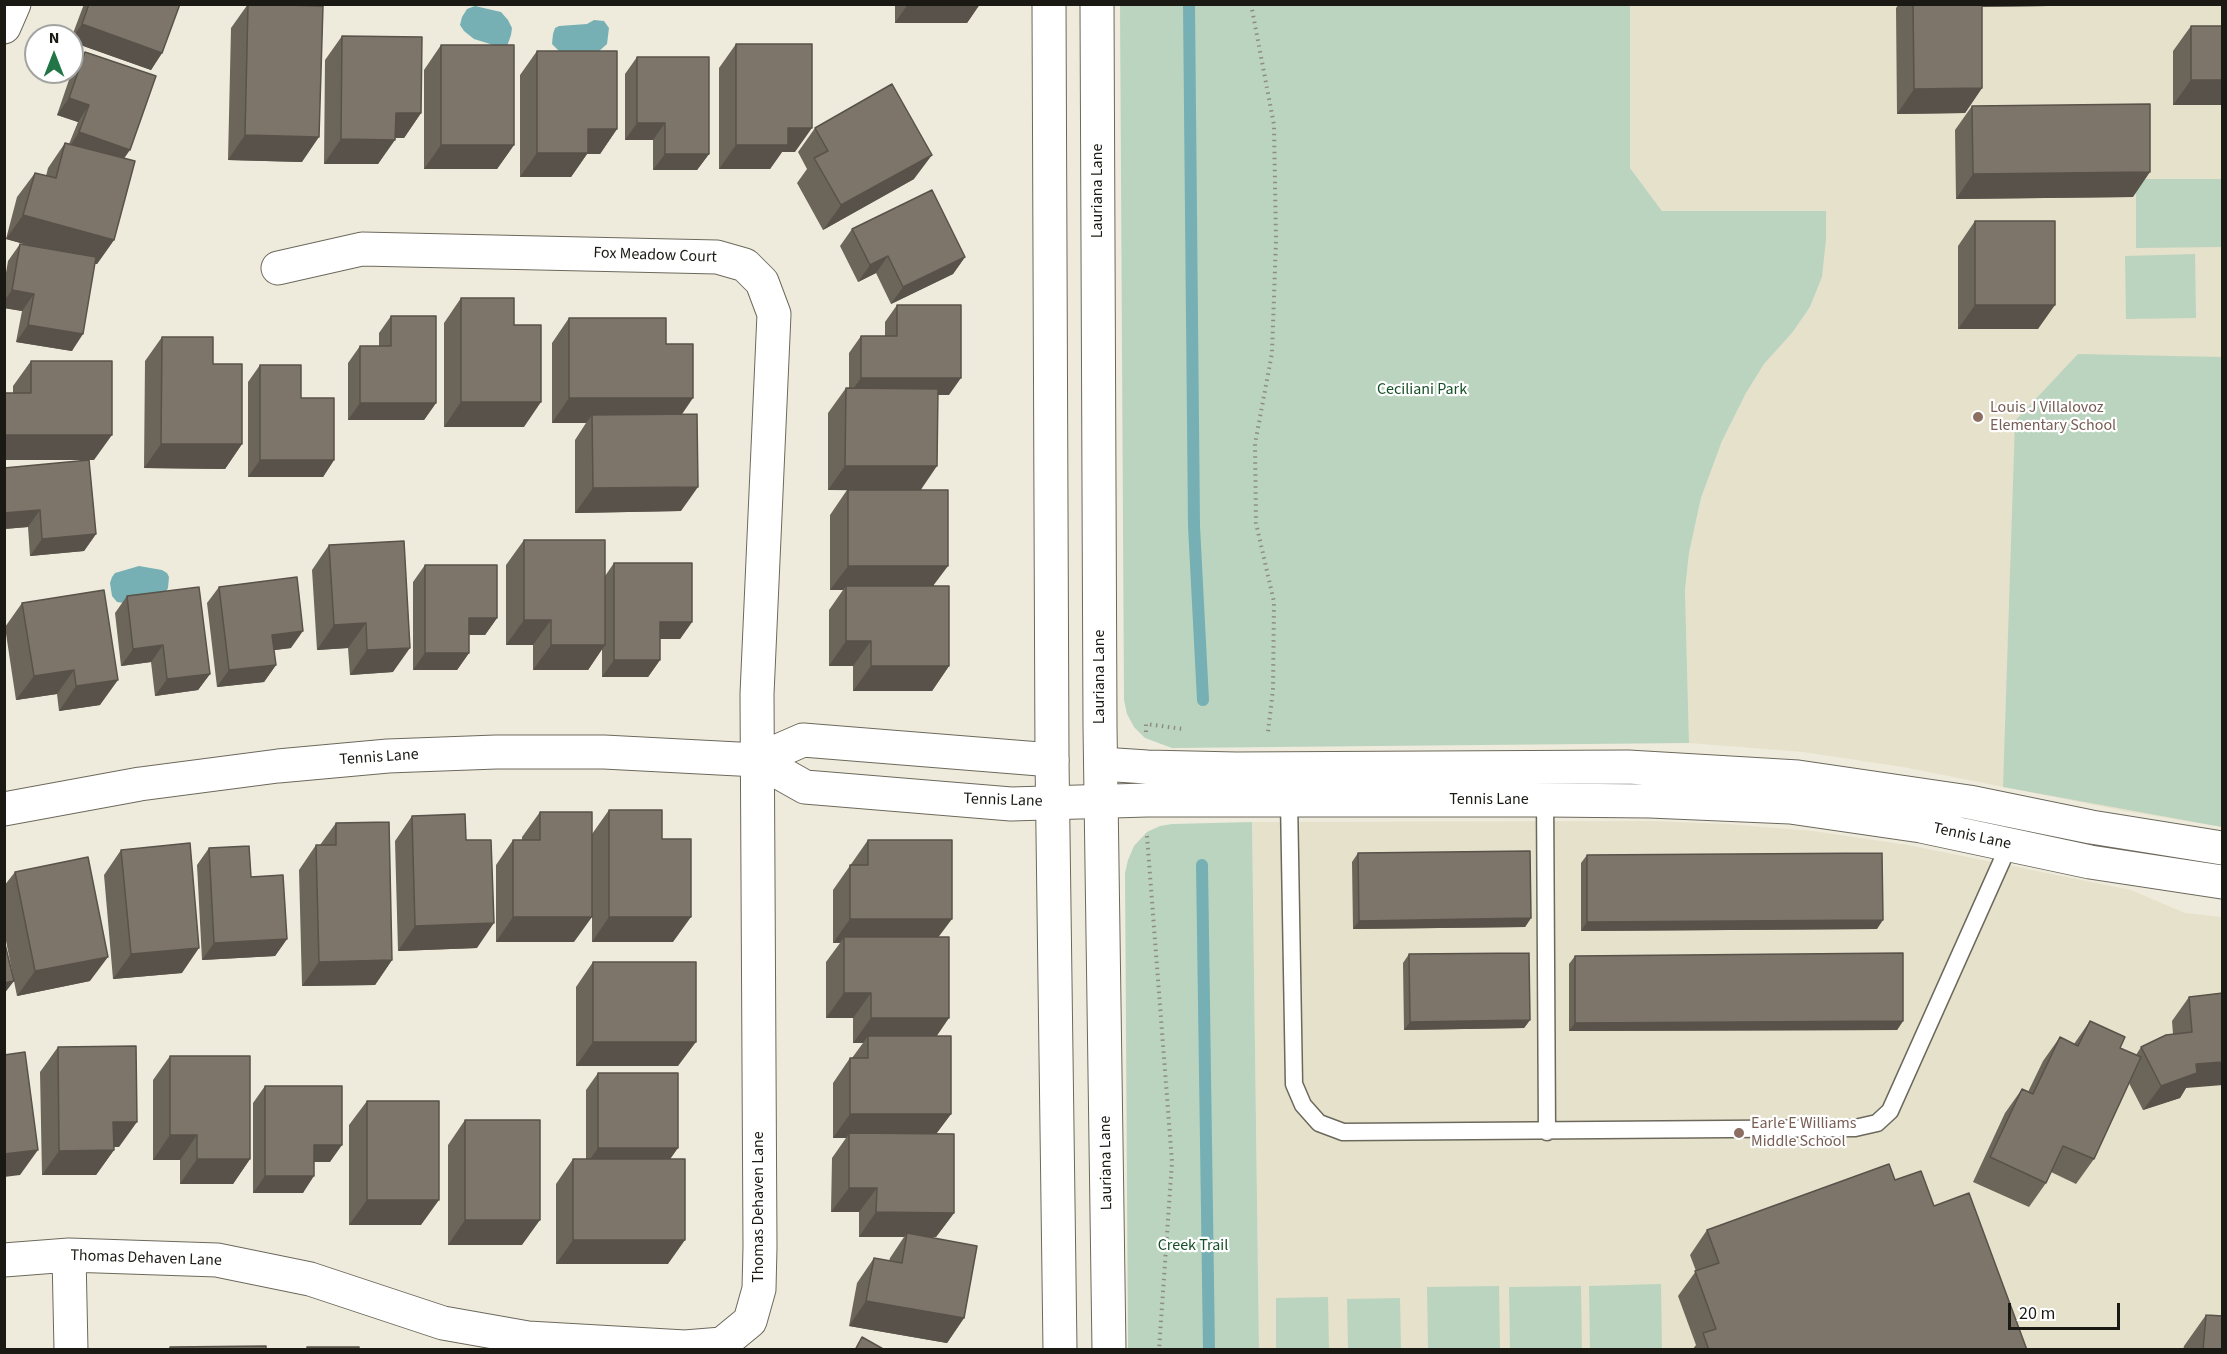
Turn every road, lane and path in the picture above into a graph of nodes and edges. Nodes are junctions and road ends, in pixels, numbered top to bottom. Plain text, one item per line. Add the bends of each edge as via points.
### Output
1 (14, 4) edge
2 (1048, 4) edge
3 (1097, 4) edge
4 (1251, 4) edge
5 (4, 27) edge
6 (278, 268) dead end
7 (1193, 730) dead end
8 (1257, 732) dead end
9 (757, 760) junction
10 (1052, 760) junction
11 (1101, 764) junction
12 (1146, 767) junction
13 (1545, 767) junction
14 (1289, 799) junction
15 (1147, 800) junction
16 (1545, 800) junction
17 (1101, 801) junction
18 (1053, 803) junction
19 (4, 809) edge
20 (2009, 845) junction
21 (2223, 848) edge
22 (2223, 882) edge
23 (1547, 1132) junction
24 (69, 1256) junction
25 (4, 1260) edge
26 (71, 1350) edge
27 (1060, 1350) edge
28 (1109, 1350) edge
29 (1159, 1350) edge

1 - 5 street
2 - 10 street
3 - 11 street, Lauriana Lane
4 - 8 path via 1274,125 1276,241 1272,353 1255,444 1256,523 1274,602 1273,690 1268,732
6 - 9 street, Fox Meadow Court via 362,249 717,257 746,265 762,282 774,314
7 - 12 path via 1146,724
9 - 10 street, Tennis Lane via 803,741
9 - 18 street, Tennis Lane via 805,787 1011,804
9 - 19 street, Tennis Lane via 604,752 388,756 278,765 140,784
9 - 24 street, Thomas Dehaven Lane via 759,1289 750,1321 722,1344 685,1347 528,1338 443,1323 310,1279 217,1260
10 - 11 street, Tennis Lane
10 - 18 street
11 - 12 street, Tennis Lane
11 - 17 street, Lauriana Lane
12 - 13 street, Tennis Lane
13 - 16 lane
13 - 21 street, Tennis Lane via 1628,767 1798,777 1968,802
14 - 15 street, Tennis Lane
14 - 16 street, Tennis Lane
14 - 23 lane via 1294,1084 1303,1105 1319,1124 1343,1132
15 - 17 street, Tennis Lane
15 - 29 path via 1172,1162
16 - 20 street, Tennis Lane via 1790,807 1921,826
16 - 23 lane
17 - 18 street, Tennis Lane
17 - 28 street, Lauriana Lane
18 - 27 street
20 - 22 street, Tennis Lane
20 - 23 lane via 1890,1111 1876,1124 1855,1128
24 - 25 street, Thomas Dehaven Lane
24 - 26 street

